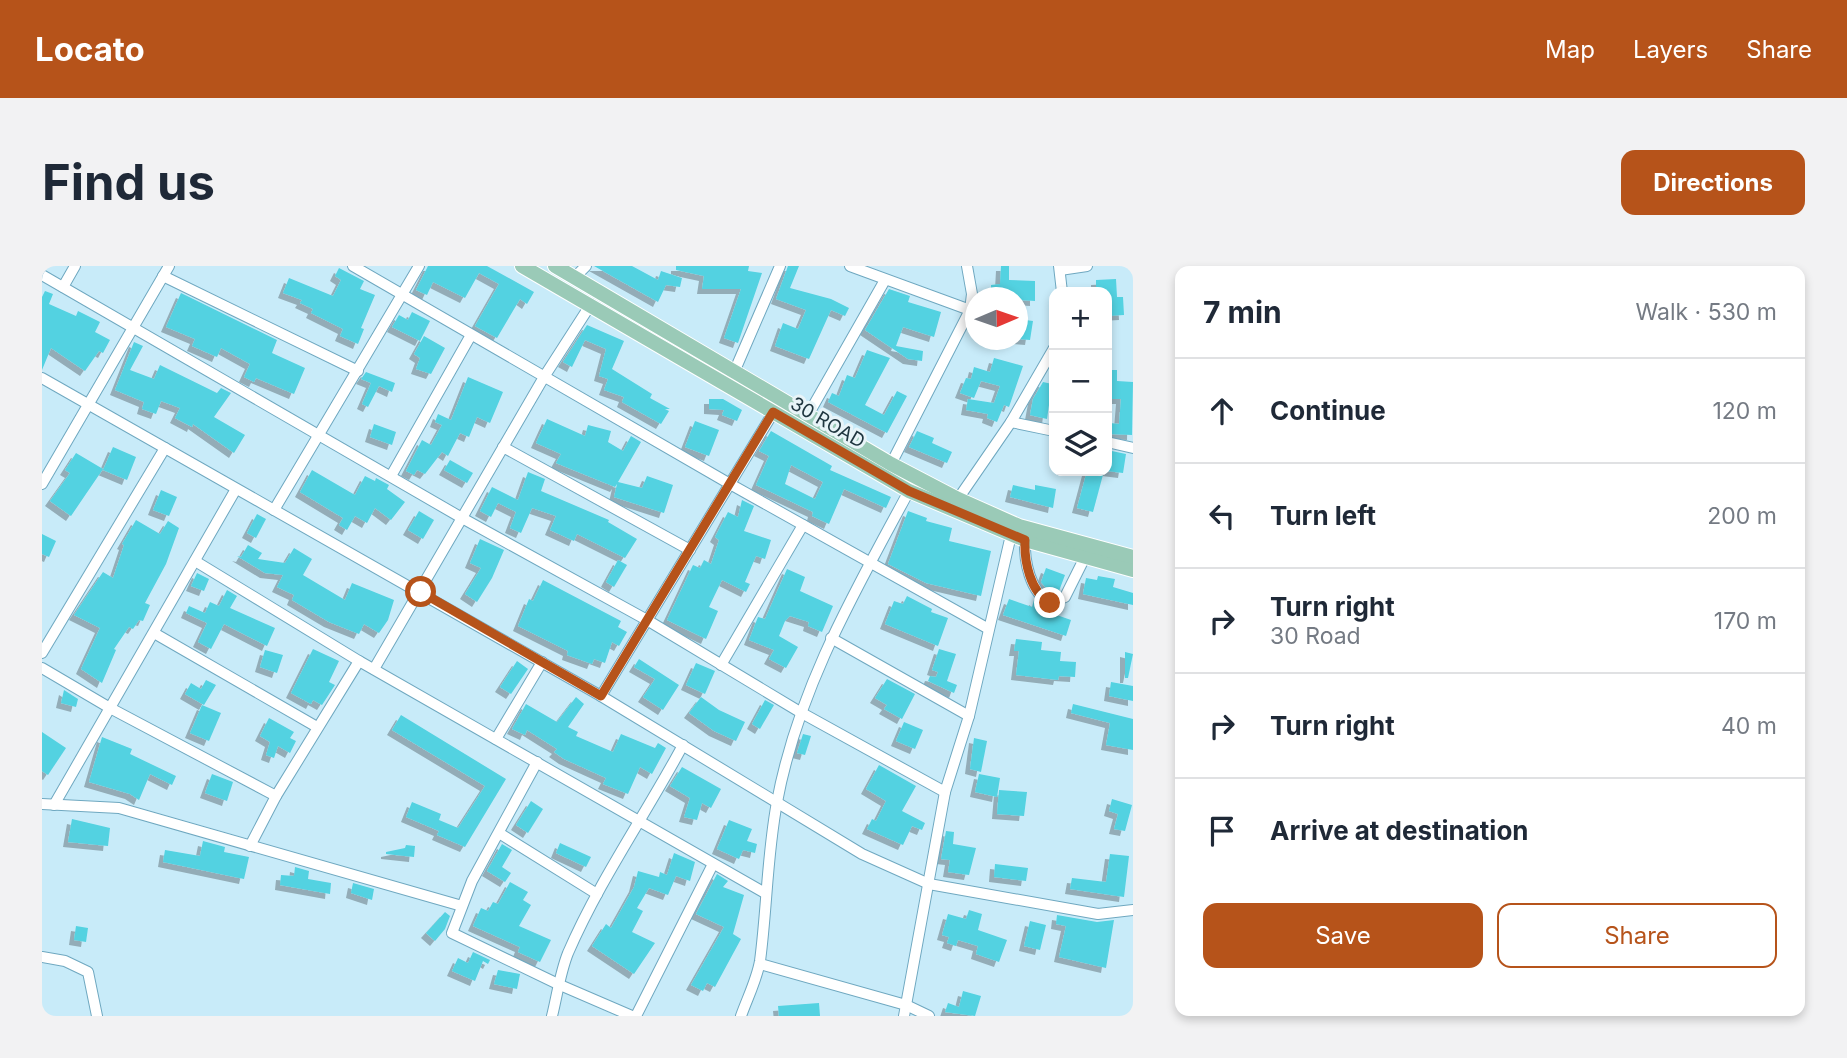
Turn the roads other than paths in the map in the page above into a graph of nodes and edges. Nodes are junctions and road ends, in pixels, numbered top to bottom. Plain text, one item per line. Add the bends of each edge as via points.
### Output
1 (75, 266) edge
2 (353, 266) edge
3 (419, 266) edge
4 (522, 266) edge
5 (555, 266) edge
6 (586, 266) edge
7 (780, 266) edge
8 (850, 266) edge
9 (967, 266) edge
10 (1087, 266) edge
11 (1059, 268) edge
12 (166, 271) edge
13 (42, 275) edge
14 (575, 277) junction
15 (885, 280) junction
16 (63, 287) junction
17 (971, 287) edge
18 (1061, 287) edge
19 (402, 295) junction
20 (591, 304) junction
21 (965, 308) edge
22 (965, 320) edge
23 (133, 328) junction
24 (471, 335) junction
25 (1053, 350) edge
26 (735, 370) junction
27 (358, 371) junction
28 (544, 377) junction
29 (42, 378) edge
30 (88, 404) junction
31 (773, 412) junction
32 (808, 415) junction
33 (1011, 422) junction
34 (1049, 430) edge
35 (320, 433) junction
36 (1112, 443) edge
37 (503, 447) junction
38 (165, 448) junction
39 (1133, 448) edge
40 (891, 464) junction
41 (391, 476) junction
42 (43, 480) edge
43 (730, 484) junction
44 (236, 489) junction
45 (909, 491) junction
46 (958, 499) junction
47 (274, 510) junction
48 (462, 518) junction
49 (803, 525) junction
50 (1011, 535) junction
51 (1025, 540) junction
52 (690, 550) junction
53 (1133, 557) edge
54 (1085, 558) junction
55 (195, 561) junction
56 (870, 563) junction
57 (1133, 570) edge
58 (421, 592) junction
59 (647, 621) junction
60 (987, 628) junction
61 (154, 634) junction
62 (831, 638) junction
63 (42, 653) edge
64 (359, 661) junction
65 (542, 662) junction
66 (721, 665) junction
67 (42, 668) edge
68 (374, 669) junction
69 (601, 696) junction
70 (110, 708) junction
71 (800, 712) junction
72 (969, 716) junction
73 (317, 727) junction
74 (496, 739) junction
75 (683, 745) junction
76 (537, 762) junction
77 (945, 792) junction
78 (276, 796) junction
79 (777, 801) junction
80 (42, 804) edge
81 (54, 804) junction
82 (641, 822) junction
83 (499, 832) junction
84 (250, 846) junction
85 (713, 864) junction
86 (929, 884) junction
87 (765, 893) junction
88 (597, 894) junction
89 (463, 906) junction
90 (1133, 910) edge
91 (42, 957) edge
92 (760, 964) junction
93 (560, 985) junction
94 (905, 1011) edge
95 (97, 1016) edge
96 (552, 1016) edge
97 (634, 1016) edge
98 (741, 1016) edge
99 (929, 1016) edge

1 - 16 street
2 - 19 street
3 - 19 street
4 - 20 main road, 30 ROAD
5 - 14 main road, 30 ROAD
6 - 14 street
7 - 26 street
8 - 15 street
9 - 17 street
10 - 11 street
11 - 18 street
12 - 23 street
12 - 27 street
13 - 16 street
14 - 26 main road, 30 ROAD
15 - 21 street
15 - 32 street
16 - 23 street
19 - 24 street
19 - 27 street
20 - 28 street
20 - 31 main road, 30 ROAD
22 - 40 street
23 - 30 street
23 - 35 street
24 - 28 street
24 - 41 street
25 - 33 street
26 - 32 main road, 30 ROAD
27 - 35 street
28 - 37 street
28 - 43 street
29 - 30 street
30 - 38 street
30 - 42 street
31 - 43 street
31 - 45 main road, 30 ROAD
32 - 40 main road, 30 ROAD
33 - 34 street
33 - 46 street
35 - 41 street
35 - 47 street
36 - 39 street
37 - 48 street
37 - 52 street
38 - 44 street
38 - 63 street
40 - 46 main road, 30 ROAD
41 - 48 street
43 - 49 street
43 - 52 street
44 - 47 street
44 - 55 street
45 - 50 main road, 30 ROAD
45 - 56 street
46 - 53 main road, 30 ROAD via 1019,526
47 - 58 street
48 - 58 street
48 - 59 street
49 - 56 street
49 - 66 street
50 - 51 main road, 30 ROAD
50 - 60 street
51 - 54 main road, 30 ROAD
51 - 54 street via 1024,562 1043,599 1050,603 1065,597
52 - 59 street
54 - 57 main road, 30 ROAD
55 - 61 street
55 - 64 street
56 - 60 street
56 - 62 street
58 - 65 street
58 - 68 street
59 - 66 street
59 - 69 street
60 - 72 street
61 - 70 street
61 - 73 street
62 - 71 street
62 - 72 street
64 - 68 street
64 - 73 street
65 - 69 street
65 - 74 street
66 - 71 street
67 - 70 street
68 - 74 street
69 - 75 street
70 - 78 street
70 - 81 street
71 - 77 street
71 - 79 street
72 - 77 street
73 - 78 street
74 - 76 street
75 - 79 street
75 - 82 street
76 - 82 street
76 - 83 street
77 - 86 street
78 - 84 street
79 - 86 street via 862,854
79 - 87 street
80 - 81 street
81 - 84 street via 118,808
82 - 85 street
82 - 88 street
83 - 88 street
83 - 89 street
84 - 89 street
85 - 87 street
85 - 97 street
86 - 90 street via 1098,914
86 - 94 street
87 - 92 street
88 - 93 street via 567,956
89 - 93 street via 452,933
91 - 95 street via 88,972
92 - 94 street
92 - 98 street
93 - 96 street
93 - 97 street
94 - 99 street

